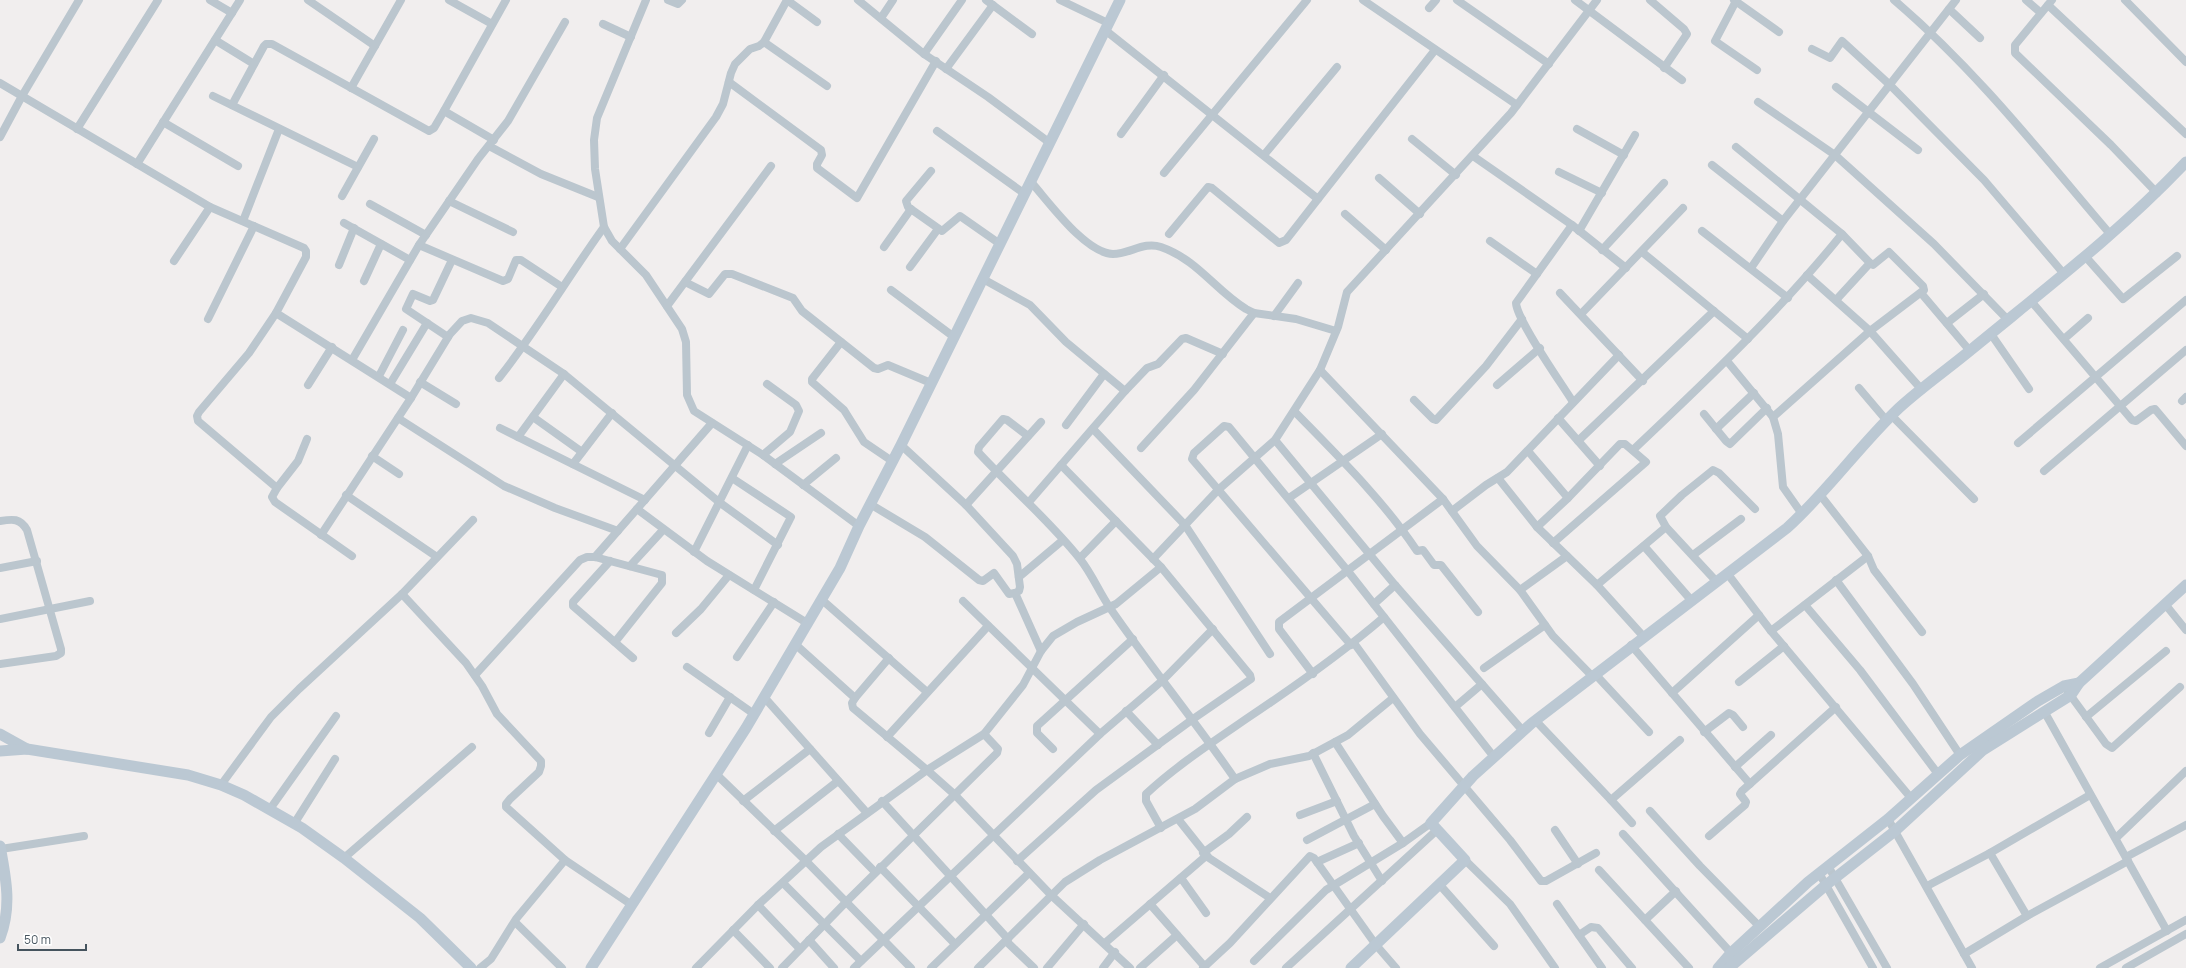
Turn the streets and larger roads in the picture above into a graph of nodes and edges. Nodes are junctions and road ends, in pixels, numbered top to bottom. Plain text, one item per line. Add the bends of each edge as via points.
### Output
1 (79, 0) edge
2 (158, 0) edge
3 (210, 0) edge
4 (240, 0) edge
5 (308, 0) edge
6 (401, 0) edge
7 (449, 0) edge
8 (506, 0) edge
9 (646, 0) edge
10 (668, 0) edge
11 (682, 0) edge
12 (787, 0) edge
13 (858, 0) edge
14 (893, 0) edge
15 (962, 0) edge
16 (986, 0) edge
17 (1060, 0) edge
18 (1120, 0) edge
19 (1307, 0) edge
20 (1363, 0) edge
21 (1436, 0) edge
22 (1457, 0) edge
23 (1575, 0) edge
24 (1598, 0) edge
25 (1650, 0) edge
26 (1894, 0) edge
27 (1956, 0) edge
28 (2026, 0) edge
29 (2125, 0) edge
30 (1735, 1) edge
31 (2050, 3) edge
32 (993, 5) junction
33 (1429, 8) dead end
34 (1949, 9) junction
35 (1589, 10) junction
36 (232, 13) junction
37 (2041, 13) junction
38 (881, 18) junction
39 (566, 22) dead end
40 (817, 22) dead end
41 (492, 24) junction
42 (603, 24) dead end
43 (1107, 27) junction
44 (1931, 31) junction
45 (1780, 32) dead end
46 (1032, 34) dead end
47 (631, 37) junction
48 (1980, 38) dead end
49 (215, 40) junction
50 (764, 42) junction
51 (375, 46) junction
52 (1812, 49) dead end
53 (1435, 50) junction
54 (924, 54) junction
55 (936, 61) junction
56 (2186, 62) edge
57 (254, 64) junction
58 (1548, 64) junction
59 (1338, 67) dead end
60 (1664, 68) junction
61 (946, 69) junction
62 (1758, 70) dead end
63 (1164, 75) junction
64 (1682, 80) dead end
65 (729, 82) junction
66 (0, 83) edge
67 (1890, 85) junction
68 (827, 86) dead end
69 (1836, 87) dead end
70 (351, 88) junction
71 (22, 96) junction
72 (213, 96) dead end
73 (1758, 102) dead end
74 (232, 105) junction
75 (1517, 105) junction
76 (444, 111) junction
77 (1869, 111) junction
78 (1213, 115) junction
79 (163, 122) junction
80 (77, 129) junction
81 (280, 129) junction
82 (1577, 129) dead end
83 (937, 131) dead end
84 (1121, 134) dead end
85 (2186, 134) edge
86 (1636, 135) dead end
87 (0, 137) edge
88 (374, 139) dead end
89 (1412, 140) dead end
90 (491, 143) junction
91 (1050, 143) junction
92 (1736, 147) dead end
93 (1918, 150) dead end
94 (1264, 155) junction
95 (1624, 155) junction
96 (1835, 155) junction
97 (1473, 156) junction
98 (2186, 162) edge
99 (137, 164) junction
100 (1712, 165) dead end
101 (238, 166) dead end
102 (358, 166) junction
103 (771, 166) dead end
104 (931, 171) dead end
105 (1559, 172) dead end
106 (1164, 173) dead end
107 (1456, 175) junction
108 (1379, 178) dead end
109 (1030, 182) junction
110 (1664, 183) dead end
111 (1602, 192) junction
112 (2157, 193) junction
113 (1025, 194) junction
114 (342, 196) dead end
115 (598, 197) junction
116 (1801, 198) junction
117 (1318, 199) junction
118 (448, 201) junction
119 (370, 204) dead end
120 (210, 207) junction
121 (1683, 208) dead end
122 (911, 209) junction
123 (1345, 214) dead end
124 (1420, 214) junction
125 (243, 221) junction
126 (1783, 221) junction
127 (344, 223) dead end
128 (254, 226) junction
129 (1572, 226) junction
130 (604, 227) junction
131 (354, 228) junction
132 (938, 229) junction
133 (1579, 231) junction
134 (1702, 231) dead end
135 (513, 232) dead end
136 (1169, 234) dead end
137 (1842, 234) junction
138 (2110, 234) junction
139 (426, 236) junction
140 (1490, 241) dead end
141 (382, 244) junction
142 (1000, 244) junction
143 (419, 245) junction
144 (884, 247) dead end
145 (620, 249) junction
146 (1386, 250) junction
147 (1602, 250) junction
148 (1642, 252) junction
149 (2084, 256) junction
150 (2176, 256) dead end
151 (174, 260) dead end
152 (410, 260) junction
153 (452, 260) junction
154 (1870, 263) junction
155 (339, 265) dead end
156 (910, 267) dead end
157 (1626, 268) junction
158 (1750, 268) junction
159 (1537, 274) junction
160 (2064, 274) junction
161 (1807, 275) junction
162 (983, 279) junction
163 (364, 281) dead end
164 (685, 282) junction
165 (1298, 283) dead end
166 (562, 287) junction
167 (891, 290) dead end
168 (1560, 293) dead end
169 (1921, 293) junction
170 (1984, 294) junction
171 (1788, 298) junction
172 (1836, 300) junction
173 (2186, 300) edge
174 (2031, 301) junction
175 (667, 306) junction
176 (1714, 310) junction
177 (276, 313) junction
178 (1254, 313) junction
179 (1581, 314) junction
180 (1274, 316) junction
181 (2088, 318) dead end
182 (208, 319) dead end
183 (1522, 319) junction
184 (2008, 320) junction
185 (426, 323) junction
186 (1947, 324) junction
187 (403, 330) dead end
188 (1336, 331) junction
189 (1870, 331) junction
190 (1991, 334) junction
191 (448, 337) junction
192 (954, 337) junction
193 (1748, 339) junction
194 (2064, 339) junction
195 (841, 342) junction
196 (524, 346) junction
197 (332, 347) junction
198 (1540, 348) junction
199 (1970, 350) junction
200 (2186, 350) edge
201 (1223, 354) junction
202 (1619, 355) junction
203 (352, 360) junction
204 (1727, 361) junction
205 (1320, 370) junction
206 (564, 374) junction
207 (1104, 374) junction
208 (379, 376) junction
209 (2096, 376) junction
210 (499, 378) dead end
211 (1643, 381) junction
212 (420, 382) junction
213 (931, 383) junction
214 (390, 384) junction
215 (767, 384) dead end
216 (308, 385) dead end
217 (1497, 385) dead end
218 (1859, 388) dead end
219 (2030, 389) dead end
220 (1922, 390) junction
221 (1125, 391) junction
222 (1754, 393) junction
223 (411, 398) junction
224 (1414, 400) dead end
225 (1573, 402) junction
226 (456, 404) dead end
227 (2121, 405) junction
228 (1767, 408) junction
229 (1295, 412) junction
230 (612, 413) junction
231 (1704, 414) dead end
232 (533, 417) junction
233 (1773, 417) junction
234 (398, 418) junction
235 (1558, 418) junction
236 (1889, 418) junction
237 (1041, 422) dead end
238 (712, 423) junction
239 (1066, 425) dead end
240 (500, 428) dead end
241 (1092, 429) junction
242 (1716, 429) junction
243 (821, 433) dead end
244 (1382, 434) junction
245 (1028, 436) junction
246 (518, 437) junction
247 (307, 439) dead end
248 (1275, 440) junction
249 (1578, 441) junction
250 (2184, 441) edge
251 (2018, 444) dead end
252 (901, 445) junction
253 (748, 446) junction
254 (1141, 448) dead end
255 (1633, 450) junction
256 (1528, 451) junction
257 (582, 452) junction
258 (763, 455) junction
259 (372, 456) junction
260 (836, 458) dead end
261 (1256, 458) junction
262 (892, 461) junction
263 (1343, 462) junction
264 (573, 464) junction
265 (676, 464) junction
266 (775, 464) junction
267 (1061, 466) junction
268 (1600, 466) junction
269 (998, 471) junction
270 (2044, 471) dead end
271 (399, 474) dead end
272 (732, 478) junction
273 (1498, 478) junction
274 (1310, 484) junction
275 (803, 485) junction
276 (277, 488) junction
277 (1218, 490) junction
278 (346, 495) junction
279 (1821, 496) junction
280 (1289, 498) junction
281 (1443, 498) junction
282 (1568, 498) junction
283 (1974, 499) dead end
284 (645, 500) junction
285 (719, 502) junction
286 (1029, 502) junction
287 (870, 504) junction
288 (966, 504) junction
289 (637, 509) junction
290 (1755, 510) dead end
291 (1452, 511) junction
292 (1802, 514) junction
293 (1741, 519) dead end
294 (473, 520) dead end
295 (0, 521) edge
296 (1116, 521) junction
297 (1185, 525) junction
298 (859, 526) junction
299 (1537, 527) junction
300 (1666, 527) junction
301 (663, 530) junction
302 (1403, 530) junction
303 (618, 531) junction
304 (321, 535) junction
305 (1063, 540) junction
306 (1553, 542) junction
307 (778, 545) junction
308 (1644, 546) junction
309 (694, 552) junction
310 (1370, 554) junction
311 (352, 556) dead end
312 (1567, 556) junction
313 (1693, 556) junction
314 (1868, 556) junction
315 (437, 557) junction
316 (595, 557) junction
317 (1080, 558) junction
318 (1153, 558) junction
319 (37, 561) junction
320 (610, 561) junction
321 (630, 566) junction
322 (1161, 567) junction
323 (0, 568) edge
324 (1347, 570) junction
325 (1727, 573) junction
326 (729, 575) junction
327 (1019, 577) junction
328 (1836, 580) junction
329 (1716, 582) junction
330 (1396, 585) junction
331 (1597, 585) junction
332 (2186, 585) edge
333 (754, 590) junction
334 (1520, 590) junction
335 (1015, 593) junction
336 (402, 594) junction
337 (1312, 598) junction
338 (822, 599) junction
339 (90, 600) dead end
340 (1691, 600) junction
341 (963, 601) dead end
342 (774, 602) junction
343 (1374, 604) junction
344 (2165, 604) junction
345 (1805, 605) junction
346 (1109, 607) junction
347 (50, 609) junction
348 (1478, 612) dead end
349 (1759, 615) junction
350 (1384, 617) junction
351 (0, 619) edge
352 (807, 623) junction
353 (1545, 625) junction
354 (988, 626) junction
355 (1213, 629) junction
356 (2186, 630) edge
357 (1771, 631) junction
358 (1922, 632) dead end
359 (676, 633) dead end
360 (1643, 636) junction
361 (1133, 639) junction
362 (615, 642) junction
363 (795, 644) junction
364 (1352, 644) junction
365 (1631, 646) junction
366 (1784, 646) junction
367 (1041, 651) junction
368 (2166, 651) dead end
369 (1270, 654) dead end
370 (633, 658) dead end
371 (737, 658) dead end
372 (889, 658) junction
373 (0, 664) edge
374 (686, 667) dead end
375 (1484, 668) dead end
376 (1033, 669) junction
377 (1313, 674) junction
378 (475, 675) junction
379 (1593, 675) junction
380 (1163, 680) junction
381 (1739, 682) dead end
382 (2079, 683) junction
383 (1482, 684) junction
384 (2064, 686) junction
385 (2180, 687) dead end
386 (927, 692) junction
387 (1672, 693) junction
388 (2071, 695) junction
389 (730, 697) junction
390 (764, 697) junction
391 (855, 698) junction
392 (1393, 698) junction
393 (1066, 700) junction
394 (1455, 707) junction
395 (1836, 707) junction
396 (1126, 711) junction
397 (2044, 711) junction
398 (754, 714) junction
399 (336, 716) dead end
400 (2086, 717) junction
401 (1193, 719) junction
402 (1535, 720) junction
403 (2013, 723) junction
404 (1743, 727) dead end
405 (1523, 731) junction
406 (1649, 732) dead end
407 (1704, 732) junction
408 (708, 733) dead end
409 (0, 734) edge
410 (984, 734) junction
411 (1100, 734) junction
412 (1771, 735) dead end
413 (1994, 736) junction
414 (887, 737) junction
415 (1680, 740) dead end
416 (1335, 742) junction
417 (1211, 744) junction
418 (1158, 745) junction
419 (472, 747) dead end
420 (27, 749) junction
421 (810, 749) junction
422 (1053, 749) dead end
423 (0, 751) edge
424 (1313, 753) junction
425 (1960, 755) junction
426 (1494, 757) junction
427 (335, 759) dead end
428 (1735, 766) junction
429 (927, 770) junction
430 (2186, 771) edge
431 (716, 774) junction
432 (1938, 774) junction
433 (1235, 779) junction
434 (838, 781) junction
435 (1750, 784) junction
436 (221, 785) junction
437 (1465, 785) junction
438 (954, 794) junction
439 (2090, 795) junction
440 (1911, 798) junction
441 (1611, 800) junction
442 (743, 801) junction
443 (1337, 801) junction
444 (882, 802) junction
445 (1375, 804) junction
446 (270, 809) junction
447 (1650, 811) dead end
448 (867, 813) junction
449 (1300, 815) dead end
450 (1247, 817) dead end
451 (1178, 819) junction
452 (1888, 819) junction
453 (1346, 821) junction
454 (1632, 823) dead end
455 (294, 824) junction
456 (2186, 825) edge
457 (1434, 826) junction
458 (1161, 828) junction
459 (1555, 830) dead end
460 (774, 831) junction
461 (1895, 831) junction
462 (838, 834) junction
463 (1623, 834) dead end
464 (913, 835) junction
465 (992, 835) junction
466 (84, 836) dead end
467 (1709, 836) dead end
468 (2116, 838) junction
469 (1307, 840) dead end
470 (1358, 843) junction
471 (1404, 843) junction
472 (0, 848) edge
473 (1596, 853) dead end
474 (1990, 853) junction
475 (1205, 855) junction
476 (344, 858) junction
477 (2127, 859) junction
478 (565, 860) junction
479 (1465, 860) junction
480 (806, 861) junction
481 (1017, 861) junction
482 (1317, 862) junction
483 (1370, 863) junction
484 (1578, 864) junction
485 (1824, 869) junction
486 (878, 870) junction
487 (1599, 870) dead end
488 (1029, 873) junction
489 (950, 876) junction
490 (1181, 878) junction
491 (1382, 881) junction
492 (1830, 882) junction
493 (783, 883) junction
494 (1439, 884) junction
495 (1333, 885) junction
496 (1928, 886) junction
497 (1676, 891) junction
498 (1051, 895) junction
499 (1270, 898) junction
500 (845, 902) junction
501 (1150, 904) junction
502 (1557, 904) dead end
503 (632, 905) junction
504 (758, 905) junction
505 (919, 906) junction
506 (1350, 910) junction
507 (1206, 913) dead end
508 (986, 915) junction
509 (2027, 916) junction
510 (1645, 920) junction
511 (2186, 920) edge
512 (514, 922) junction
513 (824, 924) junction
514 (1084, 924) junction
515 (1759, 926) junction
516 (733, 930) junction
517 (2167, 931) junction
518 (2186, 934) edge
519 (1177, 935) junction
520 (1579, 935) junction
521 (0, 938) edge
522 (809, 940) junction
523 (1007, 940) junction
524 (884, 941) junction
525 (1105, 943) junction
526 (956, 944) junction
527 (1376, 944) junction
528 (1494, 946) dead end
529 (800, 949) junction
530 (1115, 952) junction
531 (1731, 953) junction
532 (1964, 954) junction
533 (861, 961) junction
534 (1254, 961) dead end
535 (467, 966) edge
536 (1204, 967) edge
537 (480, 968) edge
538 (562, 968) edge
539 (591, 968) edge
540 (696, 968) edge
541 (770, 968) edge
542 (782, 968) edge
543 (834, 968) edge
544 (854, 968) edge
545 (911, 968) edge
546 (931, 968) edge
547 (978, 968) edge
548 (1034, 968) edge
549 (1047, 968) edge
550 (1103, 968) edge
551 (1130, 968) edge
552 (1140, 968) edge
553 (1286, 968) edge
554 (1351, 968) edge
555 (1396, 968) edge
556 (1554, 968) edge
557 (1602, 968) edge
558 (1632, 968) edge
559 (1688, 968) edge
560 (1718, 968) edge
561 (1729, 968) edge
562 (1873, 968) edge
563 (1887, 968) edge
564 (1972, 968) edge
565 (2100, 968) edge
566 (2126, 968) edge

1 - 71 street
2 - 80 street
3 - 36 street
4 - 36 street
5 - 51 street
6 - 51 street
7 - 41 street
8 - 41 street
9 - 47 street
10 - 11 street via 678,4
12 - 40 street
12 - 50 street
13 - 38 street
14 - 38 street
15 - 54 street
16 - 32 street
17 - 43 street
18 - 43 street
19 - 78 street
20 - 53 street
21 - 33 street
22 - 58 street
23 - 35 street
24 - 35 street
25 - 60 street via 1687,34
26 - 44 street
27 - 34 street
28 - 37 street
29 - 56 street
30 - 45 street
30 - 62 street via 1715,41
31 - 37 street
31 - 85 street
32 - 46 street
32 - 61 street
34 - 44 street
34 - 48 street
35 - 58 street
35 - 60 street
36 - 49 street
37 - 112 street via 2015,45 2015,52 2095,128
38 - 54 street
39 - 90 street via 517,106
41 - 76 street
42 - 47 street
43 - 63 street
43 - 91 street
44 - 67 street
44 - 138 street via 1974,75
47 - 115 street via 597,118 594,140
49 - 57 street
49 - 79 street
50 - 65 street via 750,48 743,55 733,68
50 - 68 street
51 - 70 street
52 - 67 street via 1830,58 1842,41
53 - 75 street
53 - 117 street
54 - 55 street
55 - 61 street
55 - 65 street via 857,198 817,168 822,155 821,150
57 - 70 street via 264,46 272,44
57 - 74 street
58 - 75 street
59 - 94 street
60 - 64 street
61 - 91 street
63 - 78 street
63 - 84 street
65 - 145 street via 723,104 716,117
66 - 71 street
67 - 77 street
67 - 160 street via 1984,180
69 - 77 street
70 - 76 street via 427,130 434,128
71 - 80 street
71 - 87 street
72 - 74 street
73 - 96 street
74 - 81 street
75 - 97 street
76 - 90 street
77 - 93 street
77 - 96 street
78 - 94 street
78 - 106 street
79 - 99 street
79 - 101 street
80 - 99 street
81 - 102 street
81 - 125 street
82 - 95 street
83 - 113 street
86 - 95 street
88 - 102 street
89 - 107 street
90 - 115 street via 541,174
90 - 118 street
91 - 109 street
92 - 116 street
94 - 117 street
95 - 111 street
96 - 116 street
96 - 170 street via 1934,244
97 - 107 street
97 - 129 street
98 - 112 street
99 - 120 street
100 - 126 street
102 - 114 street
103 - 164 street
104 - 122 street via 906,201 906,205
105 - 111 street
107 - 124 street
108 - 124 street
109 - 113 street
109 - 178 street via 1078,234 1096,249 1115,254 1145,246 1160,247 1202,271 1239,305
110 - 147 street
111 - 133 street
112 - 138 street
113 - 142 street
115 - 130 street
116 - 126 street
116 - 137 street
117 - 136 street via 1286,240 1279,243 1208,187
118 - 135 street
118 - 139 street
119 - 139 street
120 - 125 street
120 - 151 street
121 - 148 street
122 - 132 street
122 - 144 street
123 - 146 street
124 - 146 street
125 - 128 street
126 - 158 street
127 - 131 street
128 - 177 street via 302,246 306,251 306,257
128 - 182 street
129 - 133 street
129 - 159 street
130 - 145 street
130 - 166 street
131 - 141 street
131 - 155 street
132 - 142 street via 944,231 960,216
132 - 156 street
133 - 147 street
134 - 158 street
137 - 154 street
137 - 161 street
138 - 149 street
139 - 143 street
140 - 159 street
141 - 152 street
141 - 163 street
142 - 162 street
143 - 152 street
143 - 153 street
145 - 175 street via 642,271
146 - 188 street via 1348,292
147 - 157 street
148 - 157 street
148 - 176 street
149 - 150 street via 2123,299
149 - 160 street
152 - 203 street
153 - 166 street via 505,281 518,260
153 - 185 street via 433,300 415,294 406,309
154 - 169 street via 1873,265 1889,252 1924,287
154 - 172 street
157 - 179 street
158 - 171 street
159 - 183 street via 1516,304
160 - 174 street
161 - 171 street
161 - 172 street
162 - 192 street
162 - 207 street via 1030,305 1066,342
164 - 175 street
164 - 195 street via 709,294 725,274 732,274 790,296 802,311
165 - 180 street
166 - 196 street
167 - 192 street
168 - 179 street
169 - 186 street
169 - 189 street
170 - 184 street
170 - 186 street
171 - 193 street
172 - 189 street
173 - 209 street
174 - 184 street
174 - 194 street
175 - 238 street via 679,322 686,342 689,404 694,411
176 - 193 street
176 - 211 street
177 - 197 street
177 - 276 street via 249,353 197,416 200,425
178 - 180 street
178 - 201 street
179 - 202 street
180 - 188 street
181 - 194 street
183 - 198 street
183 - 224 street via 1486,366 1436,420
184 - 190 street
185 - 191 street
185 - 214 street
186 - 199 street
187 - 208 street
188 - 205 street
189 - 220 street
189 - 233 street
190 - 199 street
190 - 219 street
191 - 196 street via 455,326 471,318 488,323
191 - 212 street
192 - 213 street
193 - 204 street
194 - 209 street
195 - 213 street via 874,368 892,365
195 - 262 street via 812,378 812,382 844,410 864,442
196 - 206 street
196 - 210 street
197 - 203 street
197 - 216 street
198 - 217 street
198 - 225 street
199 - 220 street
200 - 227 street
201 - 221 street via 1184,338 1158,364 1147,368
201 - 254 street
202 - 211 street
202 - 225 street
203 - 208 street
204 - 222 street
204 - 255 street
205 - 229 street
205 - 244 street
206 - 230 street
206 - 232 street
207 - 221 street
207 - 239 street
208 - 214 street
209 - 227 street
209 - 251 street
211 - 249 street
212 - 223 street
212 - 226 street
213 - 252 street
214 - 223 street
215 - 258 street via 796,405 799,411 790,432
218 - 236 street
220 - 236 street
221 - 241 street
222 - 228 street
222 - 242 street
223 - 234 street
225 - 235 street
227 - 250 street via 2135,421 2155,410
227 - 270 street
228 - 233 street
228 - 242 street via 1730,444
229 - 248 street
229 - 263 street
230 - 257 street
230 - 265 street
231 - 242 street
232 - 246 street
232 - 257 street
233 - 292 street via 1778,434 1783,487
234 - 259 street
234 - 303 street via 504,486
235 - 249 street
235 - 256 street
236 - 279 street
236 - 283 street
237 - 245 street
238 - 253 street
238 - 265 street
240 - 246 street
241 - 267 street
241 - 297 street
243 - 266 street
244 - 263 street
244 - 281 street
245 - 269 street
245 - 269 street via 1007,420 1002,420 978,449 979,454
246 - 264 street
247 - 276 street via 298,461
248 - 261 street
248 - 274 street
249 - 268 street
252 - 262 street
252 - 288 street
253 - 258 street
253 - 272 street
255 - 268 street via 1622,442
255 - 306 street via 1646,462
256 - 273 street
256 - 282 street
257 - 264 street
258 - 266 street
259 - 271 street
259 - 278 street
260 - 275 street
261 - 277 street
261 - 277 street via 1229,427 1221,427 1192,456
261 - 280 street
262 - 287 street
263 - 274 street
263 - 302 street
264 - 284 street
265 - 284 street
265 - 285 street
266 - 275 street
267 - 286 street
267 - 296 street
268 - 282 street
269 - 286 street
269 - 288 street
272 - 285 street
272 - 307 street via 791,517
273 - 291 street
273 - 299 street
274 - 280 street
274 - 310 street
275 - 298 street
276 - 304 street via 272,496 275,502
277 - 297 street
277 - 337 street
278 - 304 street
278 - 315 street
279 - 292 street
279 - 314 street
280 - 324 street
281 - 291 street
281 - 302 street
282 - 299 street
284 - 289 street
285 - 307 street
285 - 309 street
286 - 305 street
287 - 298 street
287 - 335 street via 926,537 979,580 983,581 994,573 1009,594
288 - 327 street via 1013,556
289 - 301 street
289 - 303 street
290 - 300 street via 1713,470 1660,516
291 - 334 street via 1477,546
292 - 325 street
293 - 313 street
294 - 315 street
295 - 319 street via 18,520 23,523
296 - 317 street
296 - 318 street
297 - 318 street
297 - 369 street
298 - 338 street via 840,568
299 - 306 street
300 - 308 street
300 - 313 street
301 - 309 street
301 - 321 street
302 - 310 street
302 - 348 street via 1417,551 1423,550 1434,565 1441,565
303 - 316 street
304 - 311 street
305 - 317 street
305 - 327 street
306 - 312 street
307 - 333 street
308 - 331 street
308 - 340 street
309 - 326 street
310 - 324 street
310 - 330 street
312 - 331 street
312 - 334 street
313 - 329 street
314 - 328 street
314 - 358 street via 1874,570
315 - 336 street
316 - 320 street
316 - 378 street via 580,560
317 - 346 street
318 - 322 street
319 - 323 street
319 - 347 street
320 - 321 street
320 - 362 street via 572,604
321 - 362 street via 661,574 663,580
322 - 346 street
322 - 355 street
324 - 337 street
324 - 343 street
325 - 329 street
325 - 349 street
326 - 333 street
326 - 359 street via 701,609
327 - 335 street via 1020,590
328 - 345 street
328 - 425 street via 1913,684
329 - 340 street
330 - 343 street
330 - 383 street
331 - 360 street
332 - 344 street
333 - 342 street
334 - 353 street
335 - 367 street
336 - 378 street
336 - 436 street via 298,689 271,718
337 - 364 street
337 - 377 street via 1279,622 1278,627
338 - 352 street
338 - 372 street
339 - 347 street
340 - 360 street
341 - 354 street
342 - 352 street
342 - 371 street
343 - 350 street
344 - 356 street
344 - 382 street
345 - 357 street
345 - 432 street via 1860,670
346 - 361 street
346 - 367 street via 1053,636
347 - 351 street
347 - 373 street via 61,653 56,656
349 - 357 street
349 - 387 street
350 - 364 street
350 - 394 street
352 - 363 street
353 - 375 street
353 - 379 street via 1561,645
354 - 376 street
354 - 386 street
355 - 380 street
355 - 401 street via 1250,675 1251,680
357 - 366 street
360 - 365 street
361 - 380 street
361 - 393 street
362 - 370 street
363 - 390 street
363 - 391 street
364 - 377 street
364 - 392 street
365 - 379 street
365 - 387 street
366 - 381 street
366 - 395 street
367 - 376 street
368 - 400 street
372 - 386 street
372 - 391 street
374 - 389 street
376 - 393 street
376 - 410 street
377 - 417 street
378 - 478 street via 497,714 541,761 539,772 510,799 506,807
379 - 402 street
379 - 406 street
380 - 396 street
380 - 401 street
382 - 384 street
382 - 388 street
383 - 394 street
383 - 405 street
384 - 388 street
384 - 403 street
385 - 400 street via 2112,748
386 - 414 street
387 - 407 street
388 - 397 street
388 - 400 street
389 - 398 street
389 - 408 street
390 - 398 street
390 - 421 street
391 - 414 street via 853,708
392 - 416 street via 1348,735
392 - 437 street via 1432,750
393 - 411 street
393 - 422 street via 1035,728
394 - 426 street
395 - 435 street
395 - 440 street
396 - 411 street
396 - 418 street
397 - 403 street
397 - 439 street
398 - 431 street
399 - 446 street
401 - 417 street
401 - 418 street
402 - 405 street
402 - 441 street
403 - 413 street
404 - 407 street via 1729,712
405 - 426 street
407 - 428 street
409 - 420 street
410 - 429 street
410 - 438 street via 998,748 997,753
411 - 465 street
412 - 428 street
413 - 425 street
413 - 461 street
414 - 429 street
415 - 441 street
416 - 424 street
416 - 445 street
417 - 433 street
417 - 458 street via 1145,796
418 - 481 street via 1096,790
419 - 476 street
420 - 423 street
420 - 436 street via 188,775
421 - 434 street
421 - 442 street
424 - 433 street via 1270,764
424 - 443 street
425 - 432 street
426 - 437 street
427 - 455 street
428 - 435 street
429 - 438 street
429 - 444 street
430 - 468 street
431 - 442 street
431 - 503 street
432 - 440 street
433 - 451 street
434 - 448 street
434 - 460 street
435 - 467 street via 1740,794 1746,802 1745,805
436 - 446 street
437 - 457 street
437 - 484 street via 1542,881
438 - 464 street
438 - 465 street
439 - 468 street
439 - 474 street
440 - 452 street
441 - 454 street
442 - 460 street
443 - 449 street
443 - 453 street
444 - 448 street
444 - 464 street
445 - 453 street
445 - 471 street
446 - 455 street
447 - 515 street
448 - 462 street
450 - 475 street
451 - 458 street
451 - 475 street
452 - 461 street
452 - 485 street
453 - 469 street
453 - 470 street
455 - 476 street
456 - 477 street
457 - 471 street
457 - 479 street
457 - 491 street
458 - 498 street via 1082,870
459 - 484 street
460 - 480 street
461 - 492 street
461 - 496 street
462 - 480 street
462 - 486 street
463 - 497 street
464 - 486 street
464 - 489 street
465 - 481 street
465 - 489 street
466 - 472 street
468 - 477 street
470 - 482 street
470 - 483 street
471 - 483 street
472 - 521 street via 8,890 6,923
473 - 484 street
474 - 496 street
474 - 509 street
475 - 490 street
475 - 499 street
476 - 535 street via 420,918
477 - 509 street
477 - 517 street
478 - 503 street
478 - 512 street
479 - 494 street
479 - 556 street via 1510,904
480 - 493 street
480 - 500 street
481 - 488 street
482 - 495 street
482 - 499 street via 1312,856 1308,856
483 - 491 street
483 - 495 street
485 - 492 street
485 - 515 street
486 - 500 street
486 - 505 street
487 - 510 street
488 - 498 street
488 - 508 street
489 - 505 street
489 - 508 street
490 - 501 street
490 - 507 street
491 - 506 street
492 - 561 street
492 - 562 street
492 - 563 street
493 - 504 street
493 - 513 street
494 - 527 street
494 - 528 street
495 - 506 street
495 - 534 street
496 - 532 street
497 - 510 street
497 - 531 street
498 - 514 street
498 - 523 street
499 - 536 street via 1230,943
500 - 513 street
500 - 524 street
501 - 519 street
501 - 525 street
502 - 520 street
503 - 539 street
504 - 516 street
504 - 529 street
505 - 524 street
505 - 526 street
506 - 527 street
506 - 553 street
508 - 523 street
508 - 526 street
509 - 532 street
510 - 559 street
511 - 517 street
512 - 537 street via 491,959
512 - 538 street
513 - 522 street
513 - 533 street
514 - 525 street
514 - 549 street
515 - 531 street
516 - 540 street
516 - 541 street
517 - 565 street
518 - 566 street
519 - 536 street
519 - 552 street
520 - 557 street
520 - 558 street via 1591,927 1596,927
522 - 529 street
522 - 543 street
523 - 547 street
523 - 548 street
524 - 533 street
524 - 545 street
525 - 530 street
526 - 546 street
527 - 554 street
527 - 555 street
529 - 542 street
530 - 550 street
530 - 551 street
531 - 560 street
532 - 564 street
533 - 544 street

